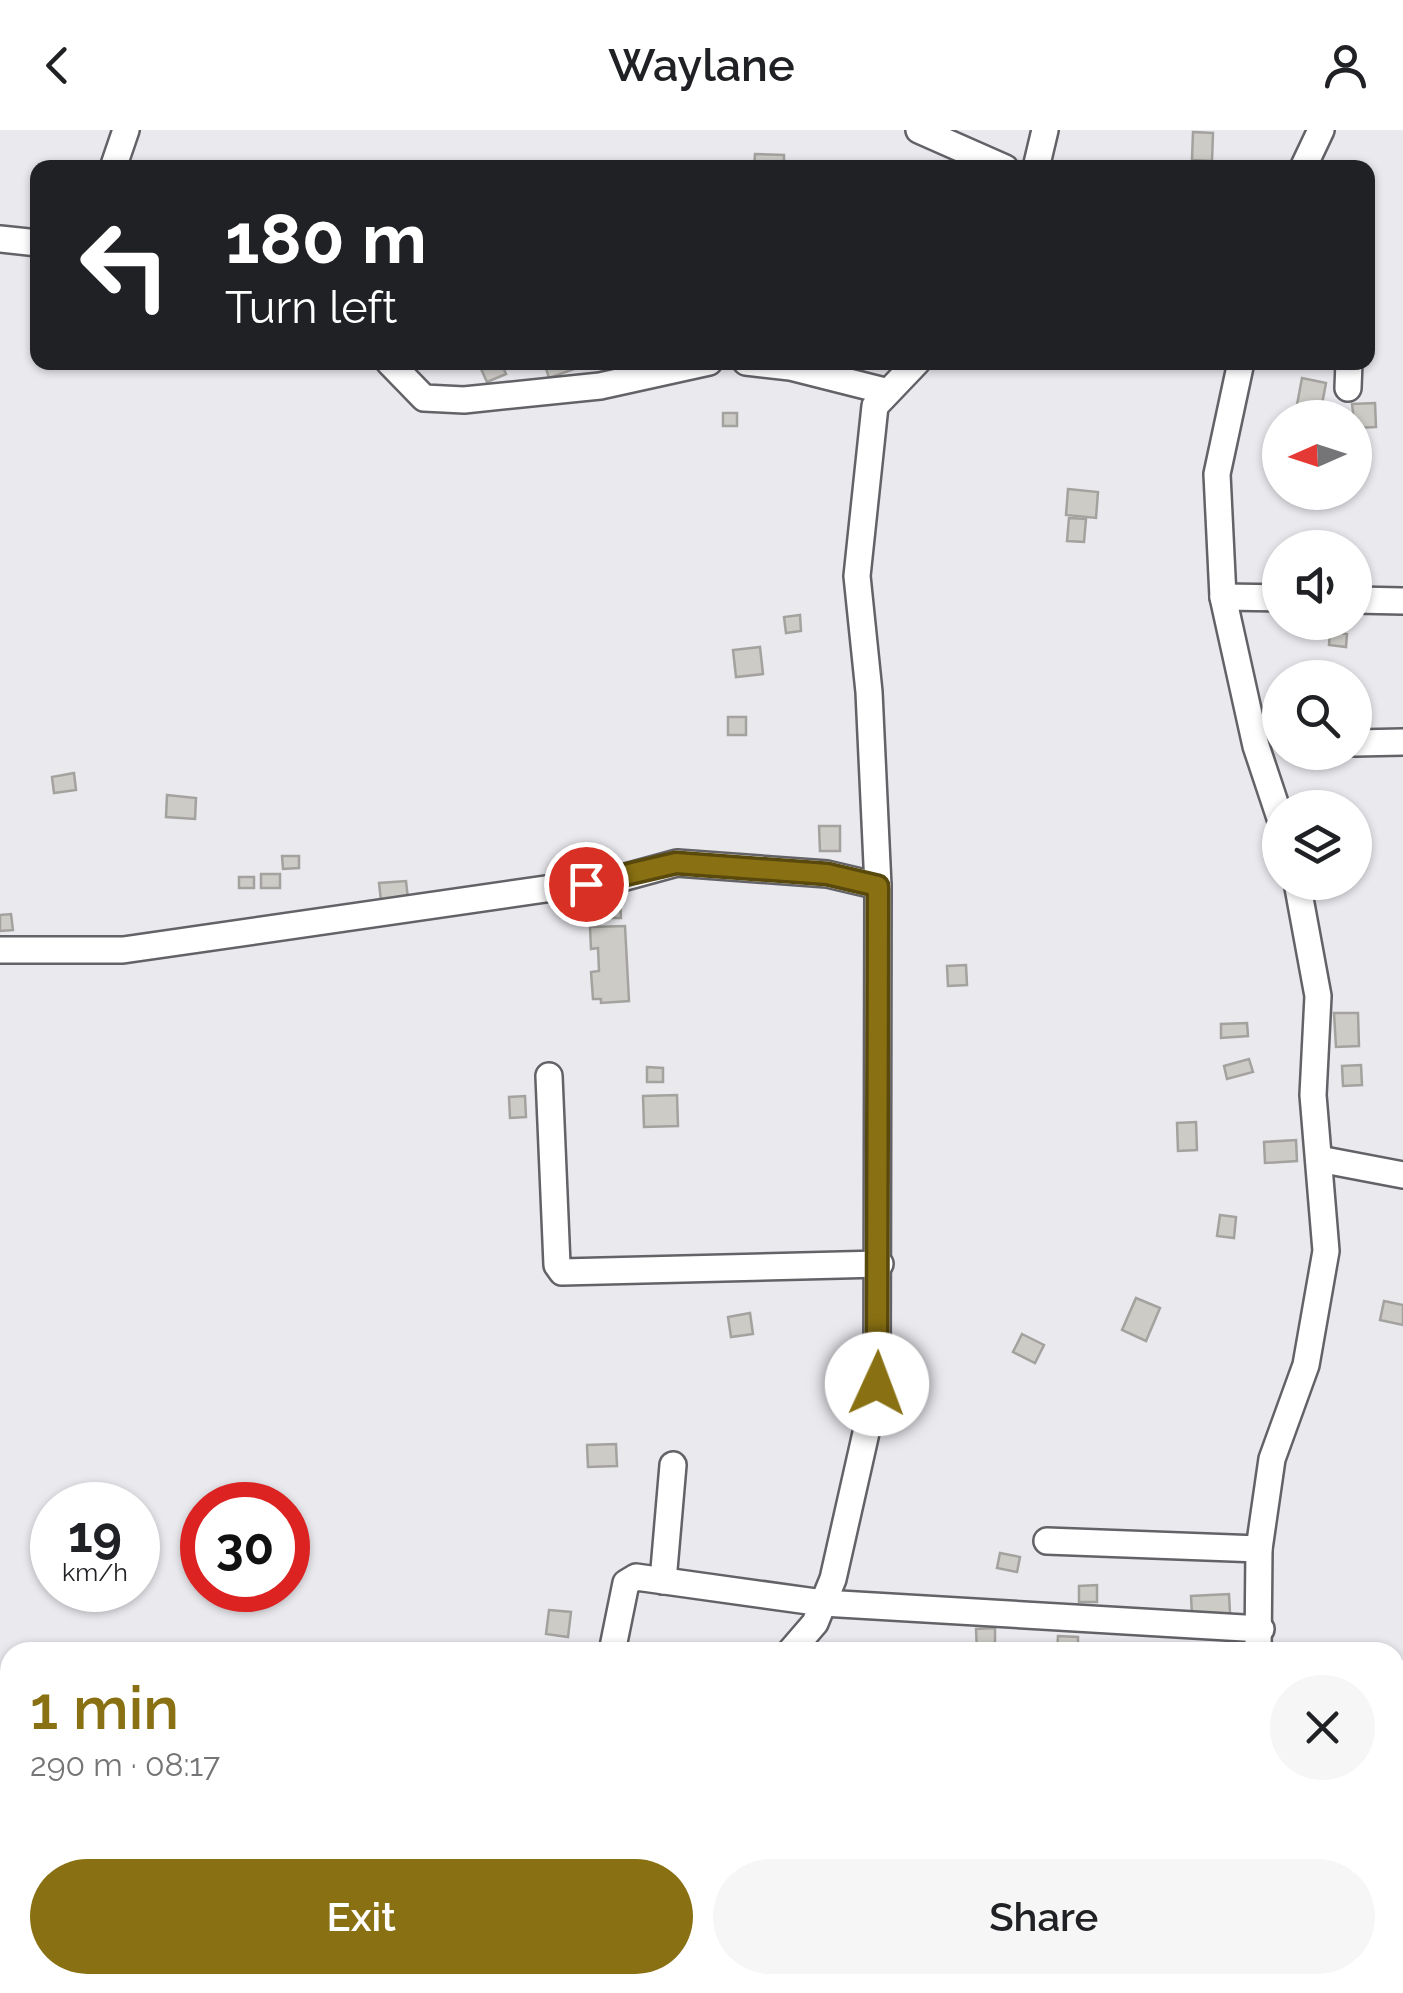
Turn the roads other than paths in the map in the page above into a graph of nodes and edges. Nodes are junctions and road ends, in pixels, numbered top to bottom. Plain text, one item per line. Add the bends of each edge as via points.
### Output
1 (126, 130) edge
2 (919, 130) edge
3 (1044, 130) edge
4 (1321, 130) edge
5 (116, 160) edge
6 (986, 160) edge
7 (1038, 160) edge
8 (1307, 160) edge
9 (0, 239) edge
10 (30, 242) edge
11 (398, 370) edge
12 (673, 370) edge
13 (802, 370) edge
14 (908, 370) edge
15 (1239, 370) edge
16 (885, 391) junction
17 (1223, 597) junction
18 (1262, 598) edge
19 (1372, 600) edge
20 (1403, 601) edge
21 (1262, 725) edge
22 (1403, 742) edge
23 (1372, 743) edge
24 (878, 886) junction
25 (1299, 900) edge
26 (0, 950) edge
27 (549, 1076) dead end
28 (1319, 1159) junction
29 (1403, 1175) edge
30 (880, 1264) junction
31 (674, 1465) dead end
32 (1047, 1541) dead end
33 (1258, 1549) junction
34 (663, 1581) junction
35 (822, 1603) junction
36 (1260, 1641) edge
37 (614, 1642) edge
38 (798, 1642) edge

1 - 5 street
2 - 6 street
3 - 7 street
4 - 8 street
9 - 10 street
11 - 12 street via 424,398 464,400 600,386
13 - 16 street
14 - 16 street
15 - 17 street via 1217,474
16 - 24 street via 874,406 857,576 870,692
17 - 18 street
17 - 21 street
19 - 20 street
22 - 23 street
24 - 26 street via 827,874 676,863 622,878 123,950
24 - 30 street
25 - 28 street via 1318,996 1313,1095
27 - 30 street via 562,1272
28 - 29 street
28 - 33 street via 1326,1252 1306,1365 1272,1459
30 - 35 street via 877,1384
31 - 34 street
32 - 33 street
33 - 36 street
34 - 35 street
34 - 37 street via 626,1582
35 - 36 street
35 - 38 street

